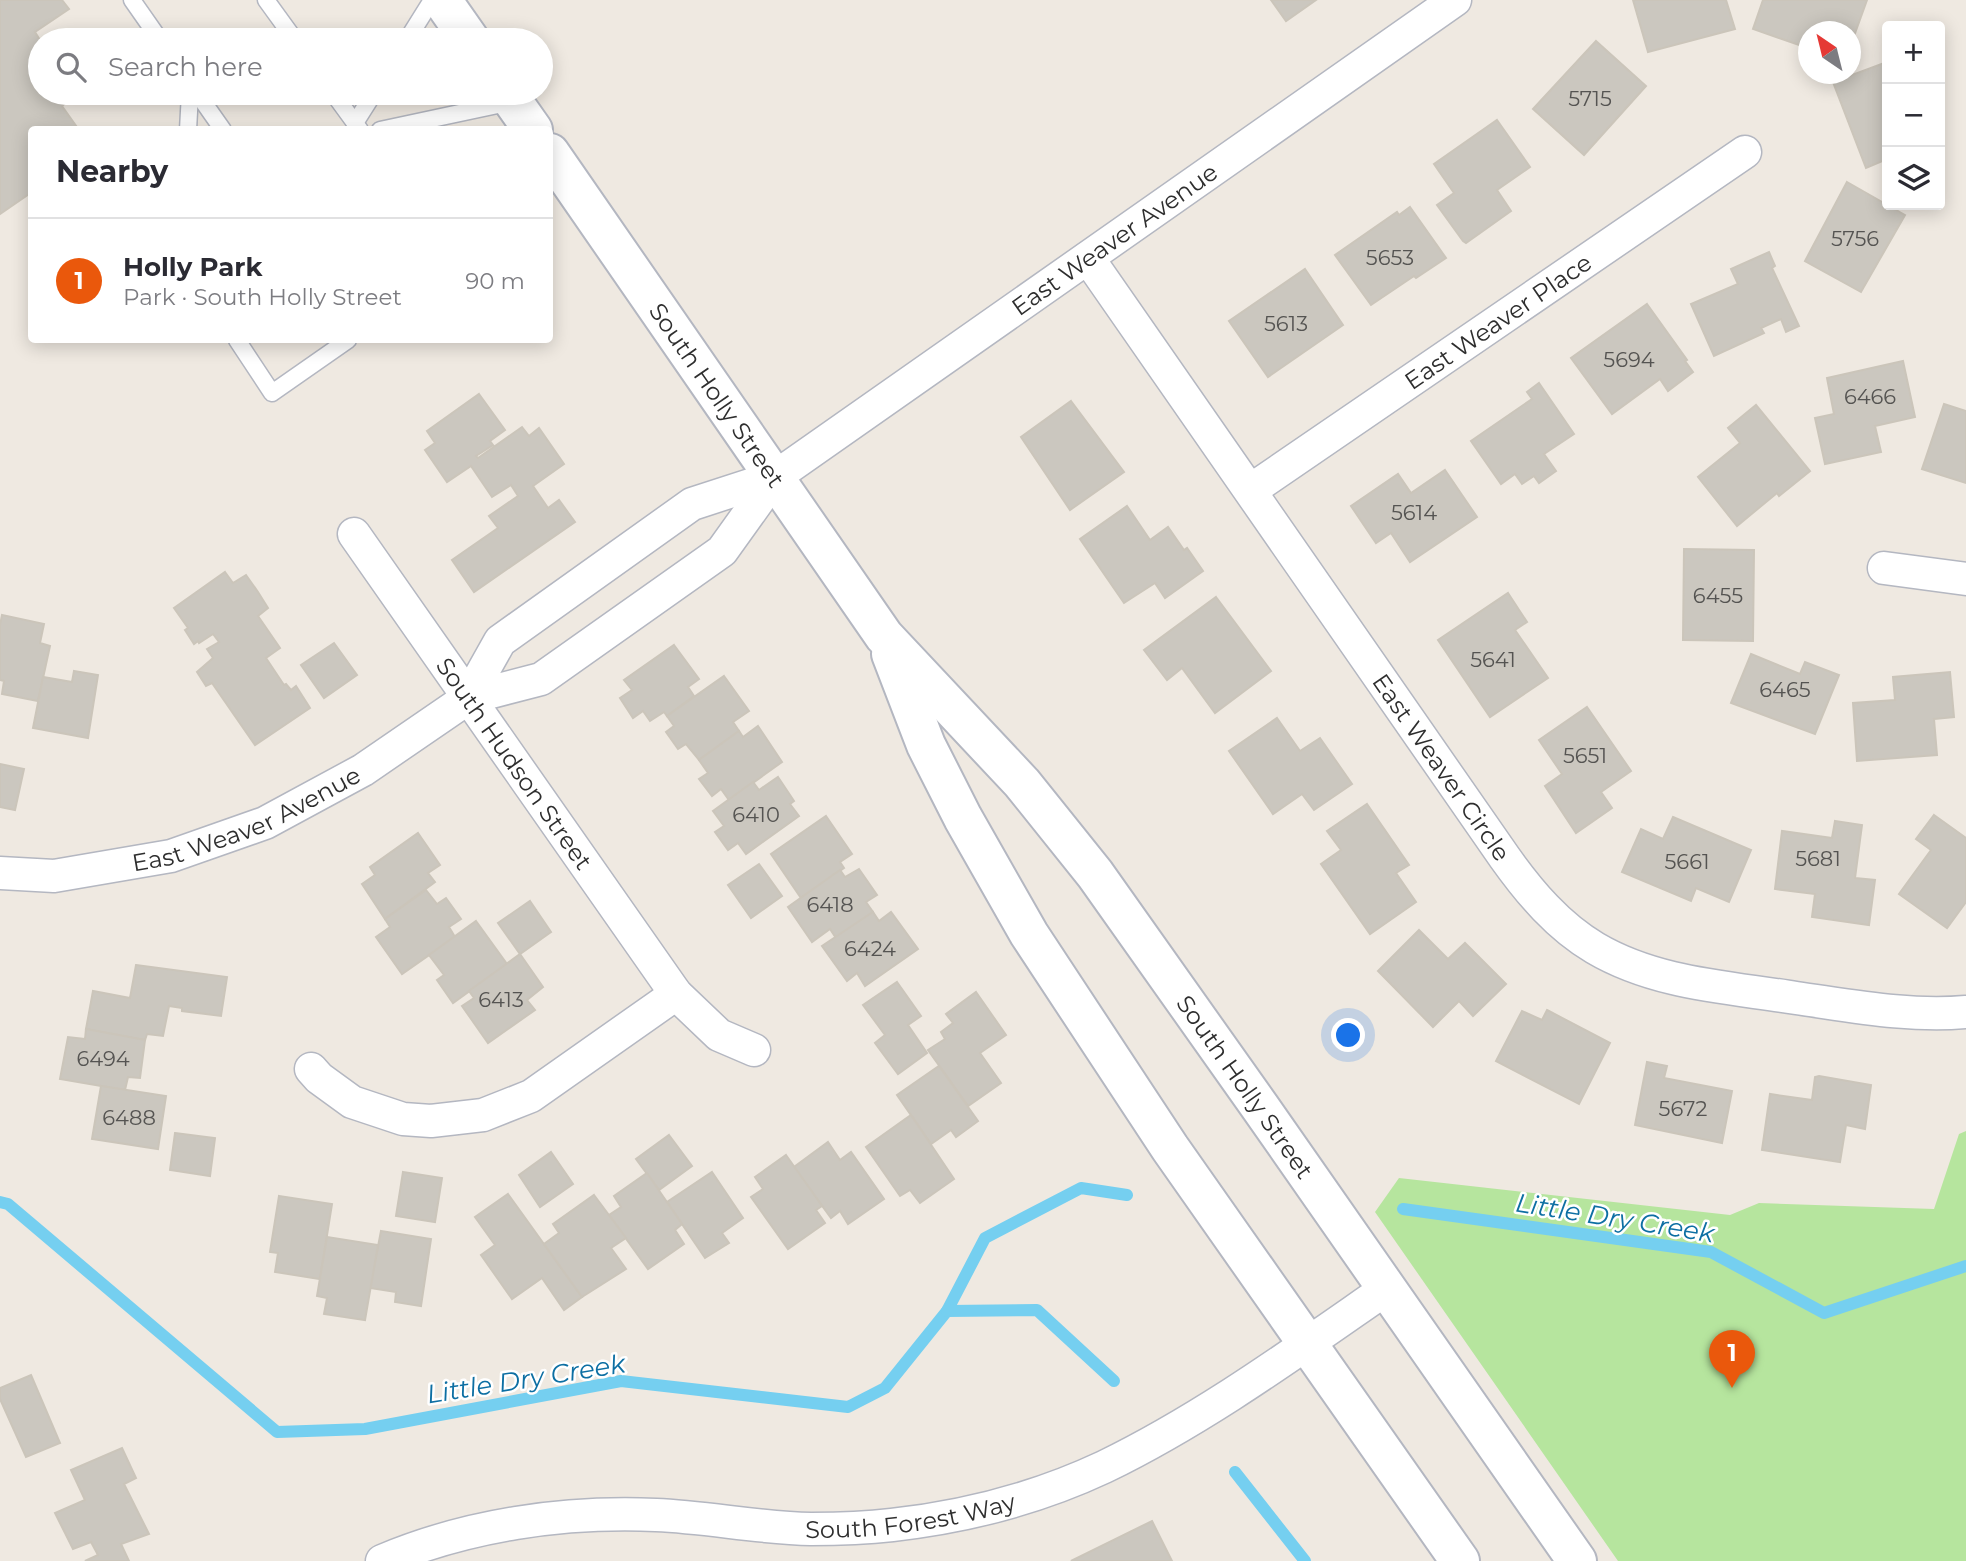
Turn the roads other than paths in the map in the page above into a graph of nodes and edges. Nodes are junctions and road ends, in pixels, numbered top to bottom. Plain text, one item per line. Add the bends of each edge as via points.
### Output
1 (132, 0) edge
2 (266, 0) edge
3 (432, 0) edge
4 (442, 0) edge
5 (1455, 0) edge
6 (152, 28) edge
7 (286, 28) edge
8 (414, 28) edge
9 (462, 28) edge
10 (189, 105) edge
11 (205, 105) edge
12 (342, 105) edge
13 (368, 105) edge
14 (518, 108) edge
15 (188, 126) edge
16 (220, 126) edge
17 (358, 126) edge
18 (405, 126) edge
19 (1745, 152) dead end
20 (553, 157) edge
21 (1088, 258) junction
22 (239, 343) edge
23 (344, 343) edge
24 (775, 477) junction
25 (1251, 490) junction
26 (354, 534) dead end
27 (1884, 568) dead end
28 (1966, 579) edge
29 (884, 636) junction
30 (468, 698) junction
31 (0, 873) edge
32 (676, 993) junction
33 (1966, 1012) edge
34 (754, 1051) dead end
35 (311, 1069) dead end
36 (1386, 1289) junction
37 (1307, 1344) junction
38 (382, 1561) edge
39 (1460, 1561) edge
40 (1577, 1561) edge

1 - 6 lane
2 - 7 lane
3 - 8 lane
4 - 9 main road
5 - 21 street, East Weaver Avenue
10 - 15 lane
11 - 16 lane
12 - 17 lane
13 - 17 lane
14 - 18 lane
19 - 25 street, East Weaver Place
20 - 24 main road, South Holly Street
21 - 24 street, East Weaver Avenue
21 - 25 street, East Weaver Circle
22 - 23 lane via 272,393
24 - 29 main road, South Holly Street
24 - 30 street, East Weaver Avenue via 722,551 541,679
24 - 30 street, East Weaver Avenue via 692,504 500,641
25 - 33 street, East Weaver Circle via 1505,858 1527,888 1572,932 1651,974 1889,1011
26 - 30 street, South Hudson Street
27 - 28 street
29 - 36 main road, South Holly Street via 1022,783 1095,874
29 - 37 main road, South Holly Street via 926,745 1028,934
30 - 31 street, East Weaver Avenue via 363,770 265,823 172,856 54,876
30 - 32 street, South Hudson Street
32 - 34 street, South Hudson Street via 719,1035
32 - 35 street via 531,1096 483,1115 402,1119 352,1102
36 - 37 street, South Forest Way
36 - 40 main road, South Holly Street
37 - 38 street, South Forest Way via 1164,1435 1102,1468 1038,1493 959,1515 891,1525 810,1529 655,1514 573,1516 491,1527
37 - 39 main road, South Holly Street

